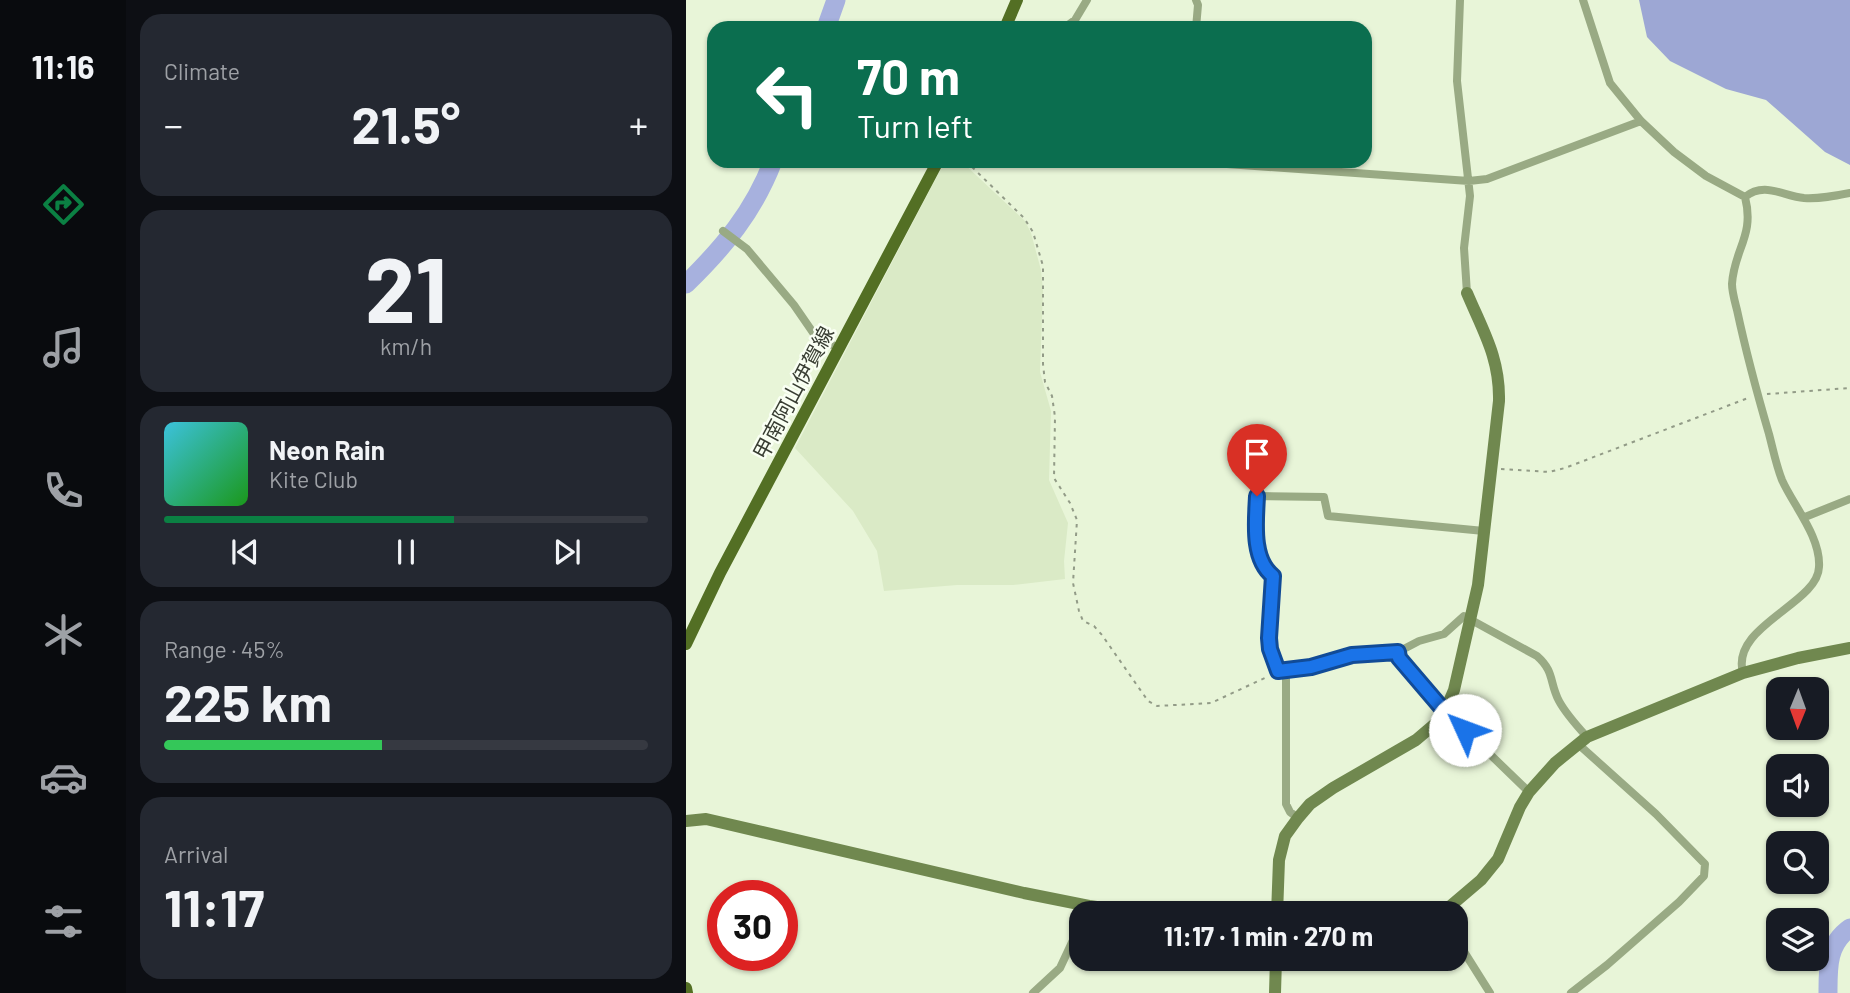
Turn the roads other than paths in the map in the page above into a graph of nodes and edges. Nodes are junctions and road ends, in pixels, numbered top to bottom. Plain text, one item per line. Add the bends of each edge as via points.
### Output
1 (1017, 0) edge
2 (1087, 0) edge
3 (1196, 0) edge
4 (1460, 0) edge
5 (1583, 0) edge
6 (1008, 21) edge
7 (1074, 21) edge
8 (1197, 21) edge
9 (1640, 121) junction
10 (933, 168) edge
11 (1284, 168) edge
12 (1469, 181) junction
13 (1850, 193) edge
14 (1745, 197) junction
15 (723, 231) dead end
16 (1467, 293) joint
17 (839, 349) junction
18 (1850, 499) edge
19 (1805, 517) junction
20 (1484, 531) junction
21 (1471, 619) junction
22 (686, 644) edge
23 (1850, 648) edge
24 (1398, 652) junction
25 (1282, 670) junction
26 (1743, 673) junction
27 (1445, 711) junction
28 (1583, 741) junction
29 (1529, 792) junction
30 (1298, 818) junction
31 (686, 821) edge
32 (1277, 901) edge
33 (1456, 901) edge
34 (1069, 905) edge
35 (1069, 948) edge
36 (1468, 958) edge
37 (1276, 971) edge
38 (686, 988) edge
39 (687, 993) edge
40 (1033, 993) edge
41 (1275, 993) edge
42 (1490, 993) edge
43 (1571, 993) edge

1 - 6 main road
2 - 7 street
3 - 8 street
4 - 12 street via 1457,81
5 - 9 street via 1609,83
9 - 12 street via 1488,179
9 - 14 street via 1706,176
10 - 17 main road, 甲南阿山伊賀線
11 - 12 street
12 - 16 street via 1464,248
13 - 14 street via 1803,198 1768,189
14 - 19 street via 1748,232 1732,286 1757,395 1783,480
15 - 17 street via 747,249 814,334
16 - 20 street via 1499,378
17 - 22 main road, 甲南阿山伊賀線
18 - 19 street
19 - 26 street via 1818,556 1818,576 1747,643
20 - 21 street
20 - 25 street via 1328,516 1324,497 1257,496 1256,542 1273,576 1270,649
21 - 24 street via 1464,616 1444,634
21 - 27 street
21 - 28 street via 1547,665 1557,698
23 - 26 street
24 - 25 street via 1352,655
24 - 27 street
25 - 30 street via 1286,804
26 - 28 street
27 - 29 street
27 - 30 street via 1416,740 1333,788
28 - 29 street
28 - 43 street via 1705,864 1704,876 1679,902
29 - 33 street via 1498,859 1482,880
30 - 32 street via 1285,836 1279,860
31 - 34 street via 706,819
35 - 40 street via 1059,968
36 - 42 street
37 - 41 street
38 - 39 main road

